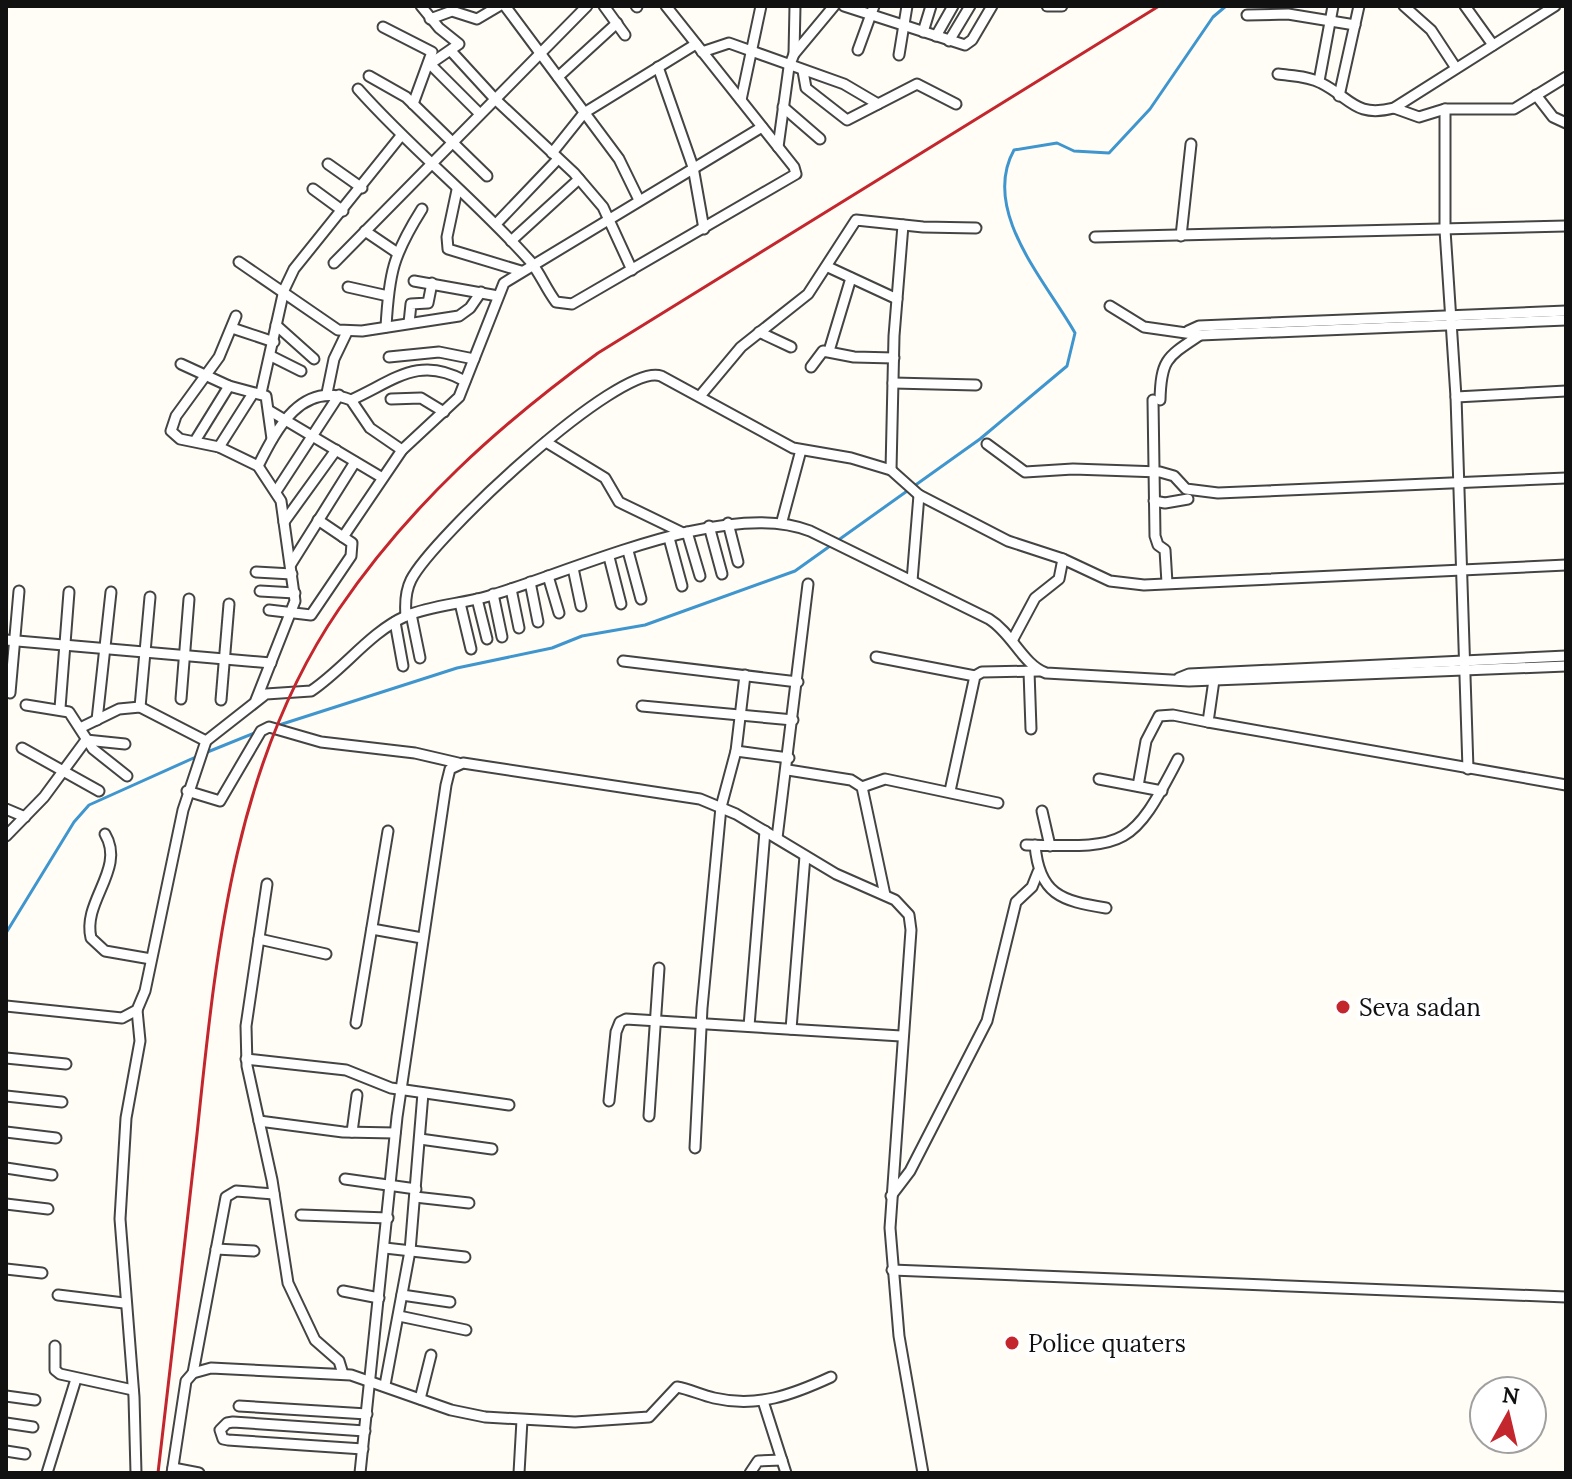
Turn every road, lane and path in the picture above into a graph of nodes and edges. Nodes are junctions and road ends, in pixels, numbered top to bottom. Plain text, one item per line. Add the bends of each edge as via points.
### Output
1 (421, 6) edge
2 (502, 6) edge
3 (587, 6) edge
4 (604, 6) edge
5 (666, 6) edge
6 (747, 6) edge
7 (795, 6) edge
8 (834, 6) edge
9 (844, 6) edge
10 (907, 6) edge
11 (931, 6) edge
12 (953, 6) edge
13 (970, 6) edge
14 (1047, 6) edge
15 (1062, 6) edge
16 (1315, 6) edge
17 (1333, 6) edge
18 (1359, 6) edge
19 (1404, 6) edge
20 (1465, 6) edge
21 (1555, 6) edge
22 (993, 7) edge
23 (760, 9) edge
24 (872, 10) edge
25 (1247, 15) dead end
26 (1312, 18) junction
27 (430, 19) junction
28 (1329, 20) junction
29 (617, 23) junction
30 (1355, 25) junction
31 (904, 26) junction
32 (383, 27) dead end
33 (923, 32) junction
34 (625, 35) dead end
35 (936, 36) junction
36 (949, 41) junction
37 (1493, 45) junction
38 (699, 48) junction
39 (858, 50) dead end
40 (451, 51) junction
41 (752, 51) junction
42 (541, 54) junction
43 (794, 54) junction
44 (899, 55) dead end
45 (430, 64) junction
46 (658, 67) junction
47 (789, 67) junction
48 (1456, 68) junction
49 (803, 71) junction
50 (1278, 74) dead end
51 (369, 76) dead end
52 (558, 77) junction
53 (1566, 77) edge
54 (1319, 81) junction
55 (358, 89) dead end
56 (1536, 95) junction
57 (1339, 96) junction
58 (495, 99) junction
59 (741, 100) junction
60 (413, 104) junction
61 (878, 104) junction
62 (956, 104) dead end
63 (783, 107) junction
64 (1394, 108) junction
65 (1445, 109) junction
66 (584, 113) junction
67 (480, 114) junction
68 (1566, 123) edge
69 (762, 127) junction
70 (400, 137) junction
71 (820, 139) dead end
72 (452, 142) junction
73 (1191, 144) dead end
74 (778, 147) junction
75 (555, 156) junction
76 (328, 164) dead end
77 (429, 164) junction
78 (693, 167) junction
79 (487, 176) dead end
80 (579, 179) junction
81 (362, 188) junction
82 (313, 189) dead end
83 (457, 190) junction
84 (639, 200) junction
85 (422, 209) dead end
86 (343, 211) junction
87 (610, 219) junction
88 (496, 224) junction
89 (903, 225) junction
90 (1566, 226) edge
91 (976, 228) dead end
92 (704, 229) junction
93 (1445, 230) junction
94 (365, 231) junction
95 (1181, 236) junction
96 (1095, 237) dead end
97 (511, 241) junction
98 (396, 252) junction
99 (239, 262) dead end
100 (334, 263) dead end
101 (533, 264) junction
102 (828, 267) junction
103 (632, 270) junction
104 (521, 271) junction
105 (851, 278) junction
106 (414, 281) dead end
107 (432, 283) junction
108 (348, 287) dead end
109 (284, 290) junction
110 (481, 292) junction
111 (388, 296) junction
112 (498, 296) junction
113 (897, 299) junction
114 (1110, 306) dead end
115 (1566, 311) edge
116 (236, 316) dead end
117 (1450, 320) junction
118 (1566, 320) edge
119 (409, 323) junction
120 (276, 325) junction
121 (386, 327) junction
122 (232, 328) junction
123 (1188, 331) junction
124 (347, 332) junction
125 (759, 332) junction
126 (1200, 335) junction
127 (274, 342) junction
128 (791, 347) dead end
129 (829, 351) junction
130 (271, 356) junction
131 (389, 357) dead end
132 (894, 358) junction
133 (314, 359) dead end
134 (474, 359) junction
135 (181, 364) dead end
136 (811, 367) dead end
137 (301, 371) dead end
138 (206, 376) junction
139 (465, 381) junction
140 (893, 383) junction
141 (976, 385) dead end
142 (229, 386) junction
143 (1566, 391) edge
144 (327, 393) junction
145 (257, 394) junction
146 (339, 395) junction
147 (700, 396) junction
148 (1456, 397) junction
149 (391, 399) dead end
150 (351, 400) junction
151 (270, 411) junction
152 (444, 412) junction
153 (287, 421) junction
154 (312, 436) junction
155 (272, 439) junction
156 (195, 441) junction
157 (546, 442) junction
158 (987, 444) dead end
159 (219, 447) junction
160 (336, 450) junction
161 (402, 450) junction
162 (801, 450) junction
163 (355, 462) junction
164 (258, 466) junction
165 (891, 470) junction
166 (1154, 472) junction
167 (381, 477) junction
168 (1566, 478) edge
169 (1460, 483) junction
170 (277, 490) junction
171 (916, 493) junction
172 (1189, 493) junction
173 (1154, 501) junction
174 (318, 520) junction
175 (782, 521) junction
176 (284, 522) junction
177 (728, 523) junction
178 (709, 526) junction
179 (686, 533) junction
180 (343, 537) junction
181 (669, 538) junction
182 (628, 551) junction
183 (609, 557) junction
184 (1063, 559) junction
185 (738, 562) dead end
186 (1566, 565) edge
187 (573, 568) junction
188 (291, 569) junction
189 (1461, 569) junction
190 (256, 572) dead end
191 (722, 574) dead end
192 (548, 576) junction
193 (700, 576) dead end
194 (912, 581) junction
195 (530, 582) junction
196 (1167, 583) junction
197 (808, 584) dead end
198 (682, 586) dead end
199 (511, 589) junction
200 (19, 591) dead end
201 (260, 591) dead end
202 (69, 592) dead end
203 (111, 592) dead end
204 (295, 593) junction
205 (493, 594) junction
206 (150, 597) dead end
207 (189, 599) dead end
208 (477, 599) junction
209 (641, 599) dead end
210 (460, 603) junction
211 (229, 604) dead end
212 (621, 604) dead end
213 (581, 606) dead end
214 (269, 610) dead end
215 (559, 613) dead end
216 (292, 614) junction
217 (408, 615) junction
218 (395, 622) junction
219 (538, 622) dead end
220 (519, 628) dead end
221 (502, 637) dead end
222 (487, 639) dead end
223 (1013, 639) junction
224 (10, 641) edge
225 (65, 645) junction
226 (105, 649) junction
227 (471, 649) dead end
228 (145, 652) junction
229 (185, 656) junction
230 (1566, 656) edge
231 (876, 657) dead end
232 (420, 658) dead end
233 (224, 659) junction
234 (623, 661) dead end
235 (271, 663) junction
236 (1465, 665) junction
237 (403, 666) dead end
238 (1566, 666) edge
239 (1034, 671) junction
240 (745, 675) junction
241 (975, 676) junction
242 (1179, 678) junction
243 (1214, 680) junction
244 (798, 682) junction
245 (10, 693) dead end
246 (181, 699) dead end
247 (221, 700) dead end
248 (256, 700) junction
249 (26, 705) dead end
250 (642, 706) dead end
251 (140, 707) junction
252 (60, 708) junction
253 (741, 716) junction
254 (97, 720) junction
255 (793, 720) junction
256 (1208, 722) junction
257 (80, 728) junction
258 (1031, 729) dead end
259 (86, 740) junction
260 (125, 744) dead end
261 (204, 745) junction
262 (22, 748) dead end
263 (736, 751) junction
264 (789, 758) junction
265 (1178, 759) dead end
266 (458, 763) junction
267 (1468, 769) junction
268 (788, 770) junction
269 (64, 771) junction
270 (127, 776) dead end
271 (1099, 779) dead end
272 (1566, 785) edge
273 (1138, 786) junction
274 (862, 787) junction
275 (99, 791) dead end
276 (187, 791) junction
277 (950, 791) junction
278 (1162, 791) junction
279 (998, 803) dead end
280 (721, 807) junction
281 (6, 809) edge
282 (1042, 811) dead end
283 (25, 817) junction
284 (388, 831) dead end
285 (765, 831) junction
286 (105, 834) dead end
287 (6, 836) edge
288 (777, 838) junction
289 (1050, 846) junction
290 (805, 856) junction
291 (1038, 872) junction
292 (267, 884) dead end
293 (885, 895) junction
294 (1106, 908) dead end
295 (372, 929) junction
296 (422, 938) junction
297 (259, 939) junction
298 (326, 954) dead end
299 (151, 959) junction
300 (659, 968) dead end
301 (6, 1006) edge
302 (137, 1010) junction
303 (656, 1021) junction
304 (356, 1023) dead end
305 (702, 1023) junction
306 (749, 1026) junction
307 (791, 1029) junction
308 (901, 1036) junction
309 (6, 1058) edge
310 (246, 1059) junction
311 (66, 1064) dead end
312 (400, 1089) junction
313 (423, 1093) junction
314 (357, 1095) dead end
315 (6, 1096) edge
316 (609, 1101) dead end
317 (62, 1102) dead end
318 (509, 1105) dead end
319 (649, 1116) dead end
320 (259, 1121) junction
321 (6, 1132) edge
322 (352, 1132) junction
323 (395, 1133) junction
324 (56, 1138) dead end
325 (420, 1139) junction
326 (695, 1148) dead end
327 (492, 1149) dead end
328 (6, 1168) edge
329 (52, 1175) dead end
330 (345, 1179) dead end
331 (390, 1186) junction
332 (416, 1193) junction
333 (274, 1194) junction
334 (891, 1196) junction
335 (469, 1203) dead end
336 (6, 1204) edge
337 (48, 1209) dead end
338 (301, 1215) dead end
339 (388, 1218) junction
340 (385, 1248) junction
341 (216, 1249) junction
342 (254, 1251) dead end
343 (410, 1251) junction
344 (465, 1257) dead end
345 (6, 1269) edge
346 (892, 1270) junction
347 (42, 1273) dead end
348 (343, 1291) dead end
349 (58, 1295) dead end
350 (402, 1295) junction
351 (1566, 1297) edge
352 (379, 1298) junction
353 (450, 1302) dead end
354 (124, 1303) junction
355 (399, 1316) junction
356 (466, 1330) dead end
357 (55, 1346) dead end
358 (431, 1355) dead end
359 (193, 1373) junction
360 (343, 1374) junction
361 (831, 1377) dead end
362 (76, 1379) junction
363 (371, 1380) junction
364 (385, 1385) junction
365 (133, 1390) junction
366 (6, 1396) edge
367 (420, 1399) junction
368 (35, 1400) dead end
369 (763, 1401) junction
370 (239, 1406) dead end
371 (367, 1414) junction
372 (522, 1420) junction
373 (6, 1423) edge
374 (33, 1427) dead end
375 (365, 1431) junction
376 (363, 1449) junction
377 (6, 1451) edge
378 (25, 1454) dead end
379 (782, 1460) junction
380 (172, 1470) edge
381 (47, 1473) edge
382 (136, 1473) edge
383 (199, 1473) edge
384 (360, 1473) edge
385 (519, 1473) edge
386 (750, 1473) edge
387 (786, 1473) edge
388 (923, 1473) edge

1 - 27 street
2 - 27 street via 477,19 452,11
2 - 42 street
3 - 42 street
4 - 29 street
5 - 38 street
6 - 23 street
7 - 43 street
8 - 43 street
9 - 24 street
10 - 31 street
11 - 33 street
12 - 35 street
13 - 36 street
14 - 15 street
16 - 26 street
17 - 28 street
18 - 30 street
19 - 48 street via 1431,30
20 - 37 street
21 - 37 street
22 - 36 street via 969,44
23 - 41 street
24 - 31 street
24 - 39 street
25 - 26 street
26 - 28 street
27 - 40 street via 458,41
28 - 30 street
28 - 54 street
29 - 34 street
29 - 52 street
30 - 57 street
31 - 33 street
31 - 44 street
32 - 45 street via 430,49
33 - 35 street
35 - 36 street
37 - 48 street
38 - 41 street via 729,43
38 - 46 street
38 - 59 street
40 - 45 street
40 - 58 street
41 - 47 street
41 - 59 street
42 - 52 street
42 - 58 street
43 - 47 street
45 - 60 street
45 - 67 street
46 - 66 street
46 - 78 street
47 - 49 street
47 - 63 street
48 - 64 street
49 - 61 street via 844,84
49 - 61 street via 806,88 843,118 854,119
50 - 54 street
51 - 60 street
52 - 66 street
53 - 56 street
54 - 57 street
55 - 70 street
56 - 65 street via 1514,109
56 - 68 street via 1553,117
57 - 64 street via 1369,112
58 - 67 street
58 - 75 street
59 - 69 street
60 - 72 street
61 - 62 street via 917,84
63 - 71 street
63 - 74 street
64 - 65 street via 1413,117
65 - 93 street
66 - 75 street
66 - 84 street via 619,159
67 - 72 street
69 - 74 street
69 - 78 street
70 - 77 street
70 - 81 street
72 - 77 street
72 - 79 street
73 - 95 street
74 - 92 street via 794,167 795,177
75 - 80 street
75 - 88 street
76 - 81 street
77 - 83 street
77 - 94 street
78 - 84 street
78 - 92 street
80 - 87 street
80 - 97 street
81 - 86 street
82 - 86 street
83 - 88 street
83 - 104 street via 448,249
84 - 87 street
85 - 98 street
86 - 109 street via 302,257
87 - 101 street
87 - 103 street
88 - 97 street
89 - 91 street
89 - 102 street via 856,220
89 - 113 street
90 - 93 street
92 - 103 street
93 - 95 street
93 - 117 street
94 - 98 street
94 - 100 street
95 - 96 street
97 - 101 street
98 - 111 street
99 - 109 street
101 - 103 street via 560,306
101 - 104 street
102 - 105 street
102 - 125 street via 799,303
104 - 112 street via 504,283
105 - 113 street
105 - 129 street
106 - 107 street
107 - 110 street
107 - 119 street via 428,303 411,304
108 - 111 street
109 - 120 street
109 - 124 street via 319,319
110 - 112 street
110 - 119 street via 459,316
111 - 121 street
112 - 134 street
113 - 132 street
114 - 123 street via 1133,324
115 - 117 street
116 - 122 street
117 - 118 street
117 - 123 street via 1199,326
117 - 126 street
117 - 148 street
119 - 121 street
120 - 127 street
120 - 133 street
121 - 124 street
122 - 127 street
122 - 138 street
123 - 126 street
124 - 144 street
125 - 128 street
125 - 147 street via 727,360
126 - 166 street via 1168,356 1161,373
127 - 130 street
129 - 132 street
129 - 136 street via 820,352
130 - 137 street
130 - 145 street
131 - 134 street via 439,352
132 - 140 street
134 - 139 street
135 - 138 street
138 - 142 street
138 - 156 street via 171,427 176,437
139 - 150 street via 438,368 422,369
139 - 152 street via 459,397
140 - 141 street
140 - 165 street
142 - 145 street
142 - 156 street
143 - 148 street
144 - 146 street
144 - 153 street via 307,399
145 - 151 street via 268,400
145 - 159 street
146 - 150 street
146 - 154 street
147 - 157 street via 646,373
147 - 162 street
148 - 169 street
149 - 152 street via 421,398
150 - 161 street via 370,428
151 - 153 street
151 - 155 street
152 - 161 street
153 - 154 street
153 - 155 street
154 - 160 street
154 - 170 street
155 - 164 street
156 - 159 street
157 - 179 street via 605,478 619,502
157 - 217 street via 436,545 411,581
158 - 166 street via 1025,472
159 - 164 street
160 - 163 street
160 - 176 street
161 - 167 street
162 - 165 street
162 - 175 street
163 - 167 street
163 - 174 street
164 - 170 street
165 - 171 street
166 - 172 street via 1174,476
166 - 173 street
167 - 180 street
168 - 169 street
169 - 172 street
169 - 189 street
170 - 176 street
171 - 184 street via 1008,541
171 - 194 street
172 - 173 street
173 - 196 street via 1156,542 1165,550
174 - 180 street
174 - 188 street
175 - 177 street
175 - 194 street
176 - 188 street
177 - 178 street
177 - 185 street
178 - 179 street
178 - 191 street
179 - 181 street
179 - 193 street
180 - 216 street via 352,543 351,556 318,608 311,615
181 - 182 street
181 - 198 street
182 - 183 street
182 - 209 street
183 - 187 street
183 - 212 street
184 - 196 street via 1110,581
184 - 223 street via 1059,579 1035,598
186 - 189 street
187 - 192 street
187 - 213 street
188 - 190 street
188 - 204 street
189 - 196 street
189 - 236 street
192 - 195 street
192 - 215 street
194 - 223 street via 989,619
195 - 199 street
195 - 219 street
197 - 244 street
199 - 205 street
199 - 220 street
200 - 224 street
201 - 204 street
202 - 225 street
203 - 226 street
204 - 216 street
205 - 208 street
205 - 221 street
206 - 228 street
207 - 229 street
208 - 210 street
208 - 222 street
210 - 217 street
210 - 227 street
211 - 233 street
214 - 216 street
216 - 235 street
217 - 218 street
217 - 232 street
218 - 237 street
218 - 248 street via 311,691 275,691
223 - 239 street
224 - 225 street
224 - 245 street
225 - 226 street
225 - 252 street
226 - 228 street
226 - 254 street
228 - 229 street
228 - 251 street
229 - 233 street
229 - 246 street
230 - 236 street
231 - 241 street
233 - 235 street
233 - 247 street
234 - 240 street
235 - 248 street
236 - 238 street
236 - 242 street
236 - 243 street
236 - 267 street
239 - 241 street
239 - 242 street
239 - 258 street
240 - 244 street
240 - 253 street
241 - 277 street
242 - 243 street
243 - 256 street
244 - 255 street
248 - 261 street
249 - 252 street
250 - 253 street
251 - 254 street via 119,709
251 - 261 street
252 - 257 street
253 - 255 street
253 - 263 street
254 - 257 street
255 - 264 street
256 - 267 street
256 - 273 street via 1159,716 1146,741
257 - 259 street
259 - 260 street
259 - 269 street
259 - 270 street
261 - 276 street
262 - 269 street
263 - 264 street
263 - 280 street
264 - 268 street
265 - 278 street
266 - 276 street via 321,742 269,727 261,731 220,801
266 - 280 street via 683,795
266 - 296 street via 450,769 446,785
267 - 272 street
268 - 274 street via 851,780
268 - 288 street
269 - 275 street
269 - 283 street
271 - 273 street
273 - 278 street
274 - 277 street via 885,779
274 - 293 street
276 - 299 street
277 - 279 street
278 - 289 street via 1139,825 1123,837 1097,846
280 - 285 street
280 - 305 street
281 - 283 street
282 - 289 street
283 - 287 street
284 - 295 street
285 - 288 street
285 - 306 street
286 - 299 street via 112,857 91,915 91,938 105,951
288 - 290 street
289 - 291 street via 1030,845
290 - 293 street
290 - 307 street
291 - 294 street via 1045,884 1068,899
291 - 334 street via 1032,887 1016,902 987,1021 910,1171
292 - 297 street
293 - 308 street via 906,910 911,923
295 - 296 street
295 - 304 street
296 - 312 street
297 - 298 street
297 - 310 street
299 - 302 street
300 - 303 street
301 - 302 street via 122,1018
302 - 354 street via 140,1041 126,1118 121,1189
303 - 305 street
303 - 316 street via 620,1022
303 - 319 street
305 - 306 street
305 - 326 street
306 - 307 street
307 - 308 street
308 - 334 street
309 - 311 street
310 - 312 street via 353,1072
310 - 320 street
312 - 313 street
312 - 323 street
313 - 318 street
313 - 325 street
314 - 322 street
315 - 317 street
320 - 322 street
320 - 333 street
321 - 324 street
322 - 323 street
323 - 331 street
325 - 327 street
325 - 332 street
328 - 329 street
330 - 331 street
331 - 332 street
331 - 339 street
332 - 335 street
332 - 343 street
333 - 341 street via 228,1195
333 - 360 street via 282,1261 295,1304 319,1346 341,1364
334 - 346 street
336 - 337 street
338 - 339 street
339 - 340 street
340 - 343 street
340 - 352 street
341 - 342 street
341 - 359 street
343 - 344 street
343 - 350 street
345 - 347 street
346 - 351 street
346 - 388 street
348 - 352 street
349 - 354 street
350 - 353 street
350 - 355 street
352 - 363 street
354 - 365 street
355 - 356 street
355 - 364 street
357 - 362 street via 57,1373
358 - 367 street
359 - 360 street via 232,1367
359 - 380 street via 184,1389
360 - 363 street
361 - 369 street
362 - 365 street
362 - 381 street
363 - 364 street
363 - 371 street
364 - 367 street
365 - 382 street
366 - 368 street
367 - 372 street via 459,1412
369 - 372 street via 727,1400 677,1387 649,1417
369 - 379 street
370 - 371 street
371 - 375 street
372 - 385 street
373 - 374 street
375 - 376 street
375 - 376 street via 233,1422 220,1430 228,1440
376 - 384 street
377 - 378 street
379 - 386 street via 758,1461
379 - 387 street
380 - 383 street

